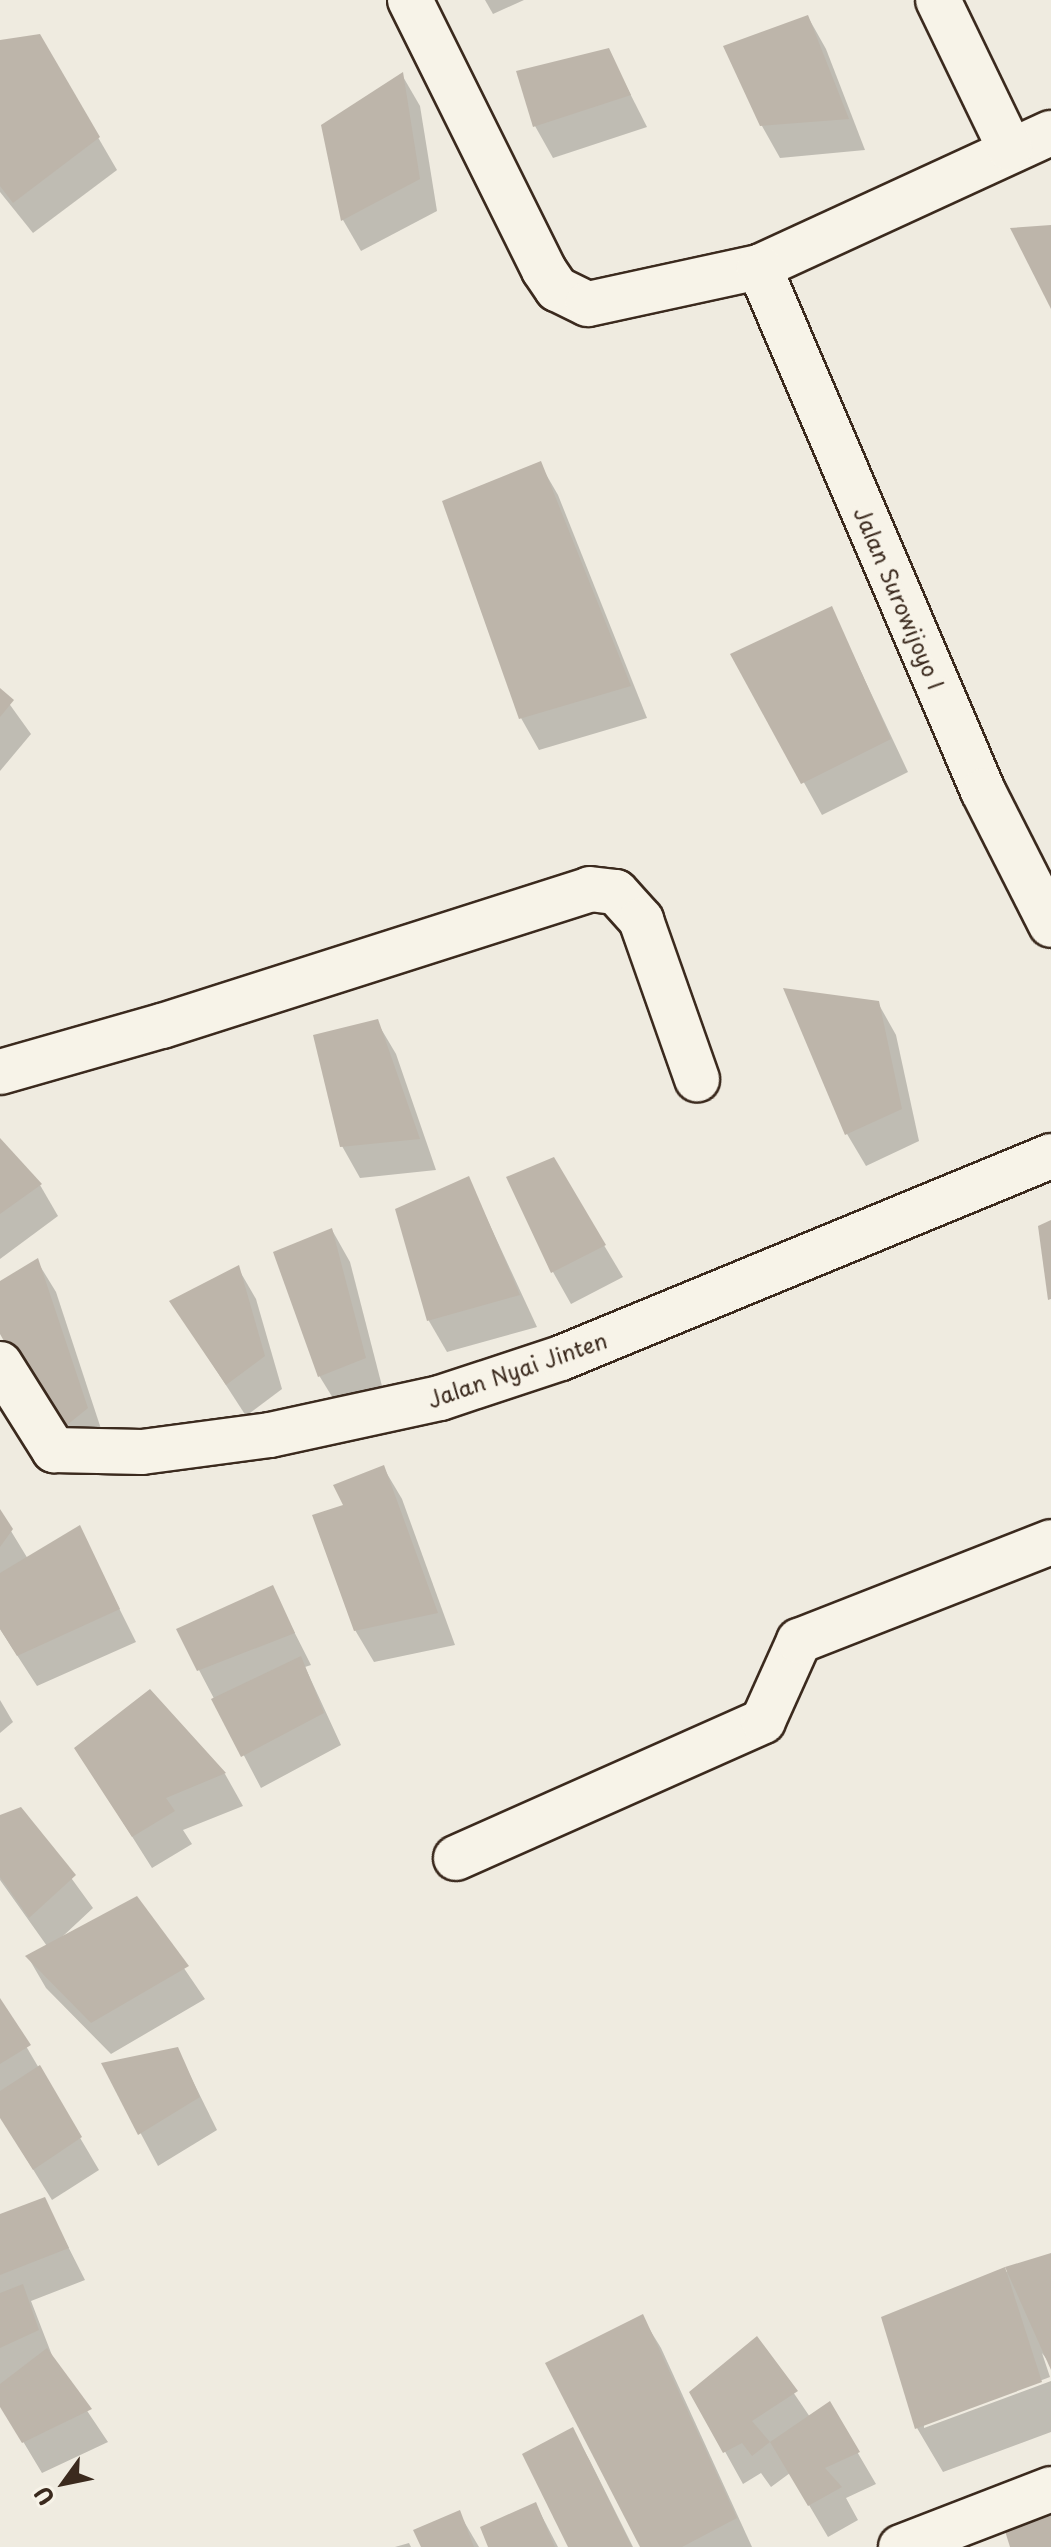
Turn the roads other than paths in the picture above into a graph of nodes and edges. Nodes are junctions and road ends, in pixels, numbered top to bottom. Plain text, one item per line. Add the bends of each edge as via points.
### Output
1 (410, 0) edge
2 (938, 0) edge
3 (1051, 133) edge
4 (1010, 149) junction
5 (759, 267) junction
6 (1051, 925) edge
7 (0, 1072) edge
8 (697, 1079) dead end
9 (1051, 1156) edge
10 (0, 1364) edge
11 (1051, 1542) edge
12 (456, 1858) dead end
13 (1051, 2489) edge
14 (901, 2547) edge

1 - 5 street via 557,289 588,304
2 - 4 street
3 - 4 street
4 - 5 street
5 - 6 street, Jalan Surowijoyo I via 983,791
7 - 8 street via 162,1026 590,889 616,892 641,920
9 - 10 street, Jalan Nyai Jinten via 561,1358 440,1398 270,1435 142,1452 54,1450
11 - 12 street via 799,1641 763,1721
13 - 14 street

